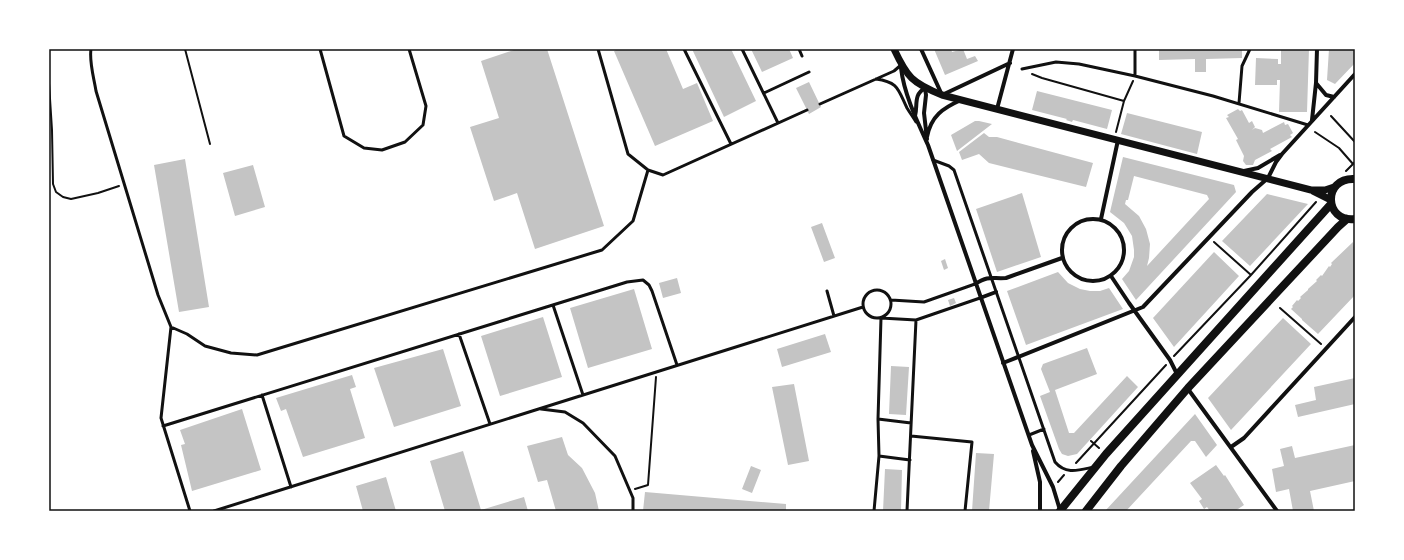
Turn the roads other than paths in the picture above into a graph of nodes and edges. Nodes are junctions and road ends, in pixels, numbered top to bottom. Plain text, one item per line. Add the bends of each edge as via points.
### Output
1 (91, 49) edge
2 (320, 49) edge
3 (409, 49) edge
4 (598, 49) edge
5 (684, 49) edge
6 (742, 49) edge
7 (799, 49) edge
8 (894, 49) edge
9 (921, 49) edge
10 (1013, 49) edge
11 (1135, 49) edge
12 (1250, 49) edge
13 (1317, 49) edge
14 (802, 56) dead end
15 (1010, 63) junction
16 (901, 65) junction
17 (1022, 69) road end
18 (809, 72) dead end
19 (1355, 74) edge
20 (1134, 76) junction
21 (874, 79) junction
22 (1316, 83) junction
23 (925, 88) junction
24 (764, 93) junction
25 (942, 95) junction
26 (1334, 97) junction
27 (962, 100) junction
28 (1239, 103) junction
29 (820, 104) dead end
30 (997, 109) junction
31 (807, 110) dead end
32 (915, 117) junction
33 (1312, 120) junction
34 (778, 123) junction
35 (1308, 125) junction
36 (920, 127) junction
37 (927, 140) junction
38 (1116, 140) junction
39 (731, 144) junction
40 (928, 145) junction
41 (1282, 154) junction
42 (933, 160) junction
43 (648, 170) junction
44 (1243, 172) junction
45 (1268, 178) junction
46 (1355, 179) edge
47 (1334, 187) junction
48 (1311, 190) junction
49 (1331, 202) junction
50 (1101, 219) junction
51 (1351, 219) edge
52 (1062, 258) junction
53 (1111, 276) junction
54 (991, 277) junction
55 (975, 284) junction
56 (827, 291) dead end
57 (996, 292) junction
58 (980, 298) junction
59 (891, 300) junction
60 (553, 305) junction
61 (863, 307) junction
62 (1134, 311) junction
63 (834, 316) junction
64 (1355, 316) edge
65 (881, 318) junction
66 (916, 320) junction
67 (171, 327) junction
68 (459, 334) junction
69 (1018, 357) junction
70 (1003, 363) junction
71 (677, 365) junction
72 (1177, 374) junction
73 (1188, 388) junction
74 (262, 395) junction
75 (583, 395) junction
76 (539, 409) junction
77 (878, 419) junction
78 (911, 423) junction
79 (490, 424) junction
80 (163, 426) junction
81 (1044, 429) junction
82 (1028, 435) junction
83 (911, 436) junction
84 (1032, 445) junction
85 (1231, 447) junction
86 (879, 456) junction
87 (910, 460) junction
88 (1095, 467) junction
89 (291, 487) junction
90 (190, 511) edge
91 (214, 511) edge
92 (633, 511) edge
93 (874, 511) edge
94 (907, 511) edge
95 (965, 511) edge
96 (1040, 511) edge
97 (1060, 511) edge
98 (1086, 511) edge
99 (1278, 511) edge

1 - 67 lane via 96,91 158,295
2 - 3 lane via 344,136 364,148 382,150 405,142 423,125 426,106
4 - 43 lane via 628,154
5 - 39 lane
6 - 24 lane
7 - 14 lane
8 - 16 street
9 - 25 street
10 - 15 street
11 - 20 lane
12 - 28 lane via 1242,66
13 - 22 street
15 - 25 street
15 - 30 street
16 - 21 lane via 894,71
16 - 23 street via 917,84
16 - 32 street
17 - 20 lane via 1056,62
18 - 24 lane
19 - 26 street
20 - 28 lane
21 - 29 lane
21 - 36 lane via 887,80 895,85
22 - 26 street via 1326,95
22 - 33 street
23 - 25 street
23 - 32 street via 917,96
23 - 37 street
24 - 34 lane
25 - 27 street
26 - 33 street
27 - 30 street
27 - 37 street via 944,108 938,114
28 - 35 lane
30 - 38 street
31 - 34 lane
32 - 36 street
33 - 35 street
34 - 39 lane
35 - 41 street
36 - 40 street
37 - 40 street
38 - 44 street
38 - 50 street
39 - 43 lane via 663,175
40 - 42 street
41 - 44 street via 1258,168
41 - 45 street
42 - 54 lane via 954,170
42 - 55 street
43 - 67 lane via 633,221 602,250 257,355 231,353 205,346
44 - 45 street
45 - 48 street
45 - 62 street via 1143,307
46 - 47 main road via 1344,180
47 - 48 street
47 - 49 main road
48 - 49 street
49 - 51 main road via 1337,214
49 - 72 main road
50 - 52 street via 1082,220 1070,228 1063,240
50 - 53 street via 1118,230 1123,239 1123,260
51 - 73 main road via 1338,227
52 - 53 street via 1066,268 1082,280 1102,280
52 - 54 street via 1006,278
53 - 62 street
54 - 55 street
54 - 57 lane
55 - 58 street
55 - 59 lane via 924,302
56 - 63 lane
57 - 58 street
57 - 69 lane
58 - 66 lane
58 - 70 street
59 - 61 lane via 882,290 873,290 864,298
59 - 65 lane via 891,309
60 - 68 lane
60 - 71 lane via 627,282 643,280 652,291
60 - 75 lane
61 - 63 lane
61 - 65 lane via 868,315
62 - 69 street
62 - 72 street via 1170,360
63 - 71 lane
64 - 85 street via 1244,438
65 - 66 lane
65 - 77 lane
66 - 78 lane
67 - 80 lane via 161,418
68 - 74 lane
68 - 79 lane
69 - 70 street
69 - 81 lane
70 - 82 street
71 - 75 lane
72 - 88 main road
73 - 85 street
73 - 98 main road
74 - 80 lane
74 - 89 lane
75 - 76 lane
76 - 79 lane
76 - 92 lane via 564,412 583,423 615,456 633,498
77 - 78 lane
77 - 86 lane
78 - 83 lane
79 - 89 lane
80 - 90 lane
81 - 82 lane
81 - 88 lane via 1058,466 1068,471
82 - 84 street
83 - 87 lane
83 - 95 lane via 972,442
84 - 96 street via 1040,482
84 - 97 street via 1053,487
85 - 99 street
86 - 87 lane
86 - 93 lane
87 - 94 lane
88 - 97 main road
89 - 91 lane

